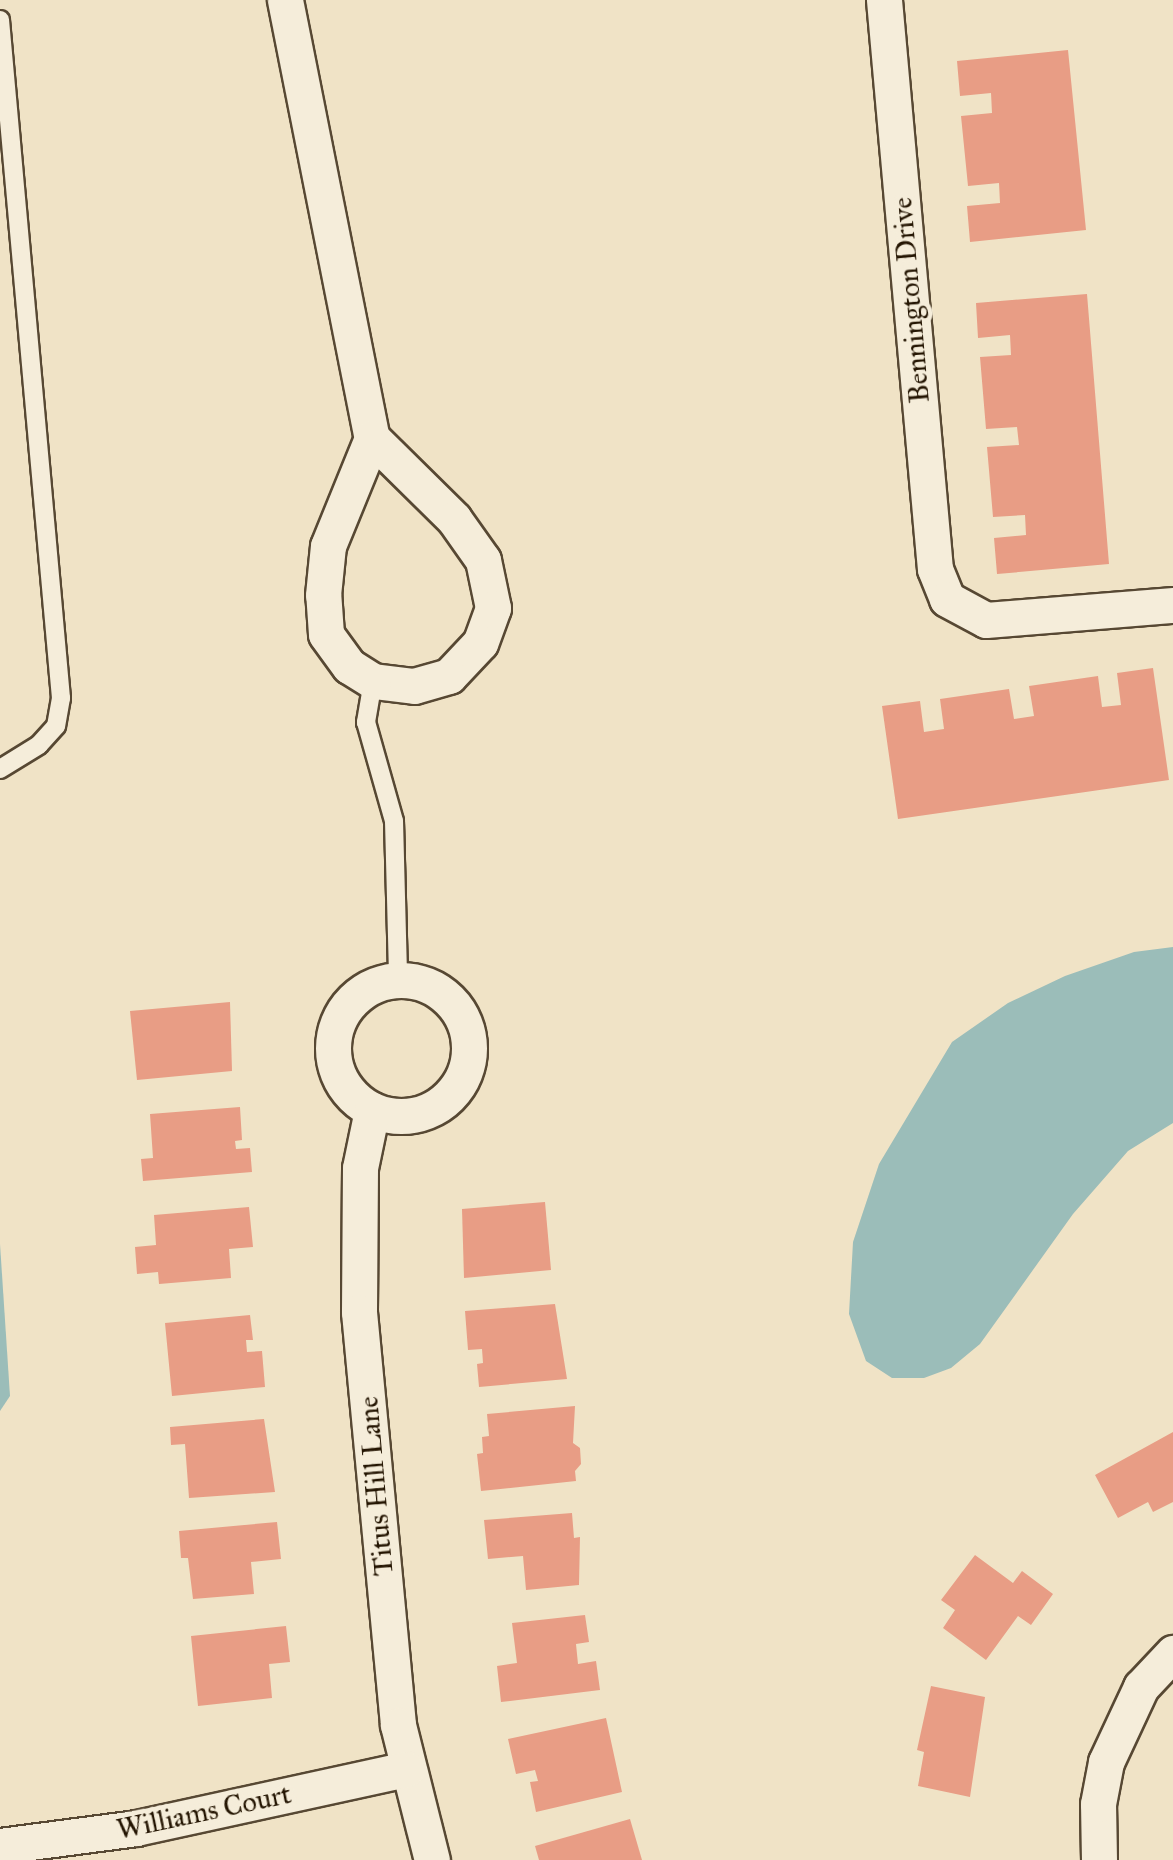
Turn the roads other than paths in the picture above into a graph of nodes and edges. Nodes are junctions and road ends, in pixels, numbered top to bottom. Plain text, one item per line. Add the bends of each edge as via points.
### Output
1 (286, 0) edge
2 (884, 0) edge
3 (0, 20) edge
4 (372, 438) junction
5 (1173, 605) edge
6 (373, 681) junction
7 (0, 769) edge
8 (398, 980) junction
9 (372, 1110) junction
10 (1173, 1653) edge
11 (407, 1769) junction
12 (0, 1846) edge
13 (432, 1860) edge
14 (1099, 1860) edge

1 - 4 street
2 - 5 street, Bennington Drive via 936,568 948,599 986,620
3 - 7 lane via 62,698 56,726 39,746
4 - 6 street via 328,546 322,594 326,634 349,666
4 - 6 street via 454,519 483,560 493,608 480,643 449,676 414,686
6 - 8 lane via 366,722 394,821
8 - 9 street via 366,989 336,1026 338,1075
8 - 9 street via 430,986 455,1006 468,1036 466,1069 435,1107 404,1116
9 - 11 street, Titus Hill Lane via 360,1168 359,1312
10 - 14 street via 1141,1687 1106,1762
11 - 12 street, Williams Court via 136,1828
11 - 13 street, Titus Hill Lane

